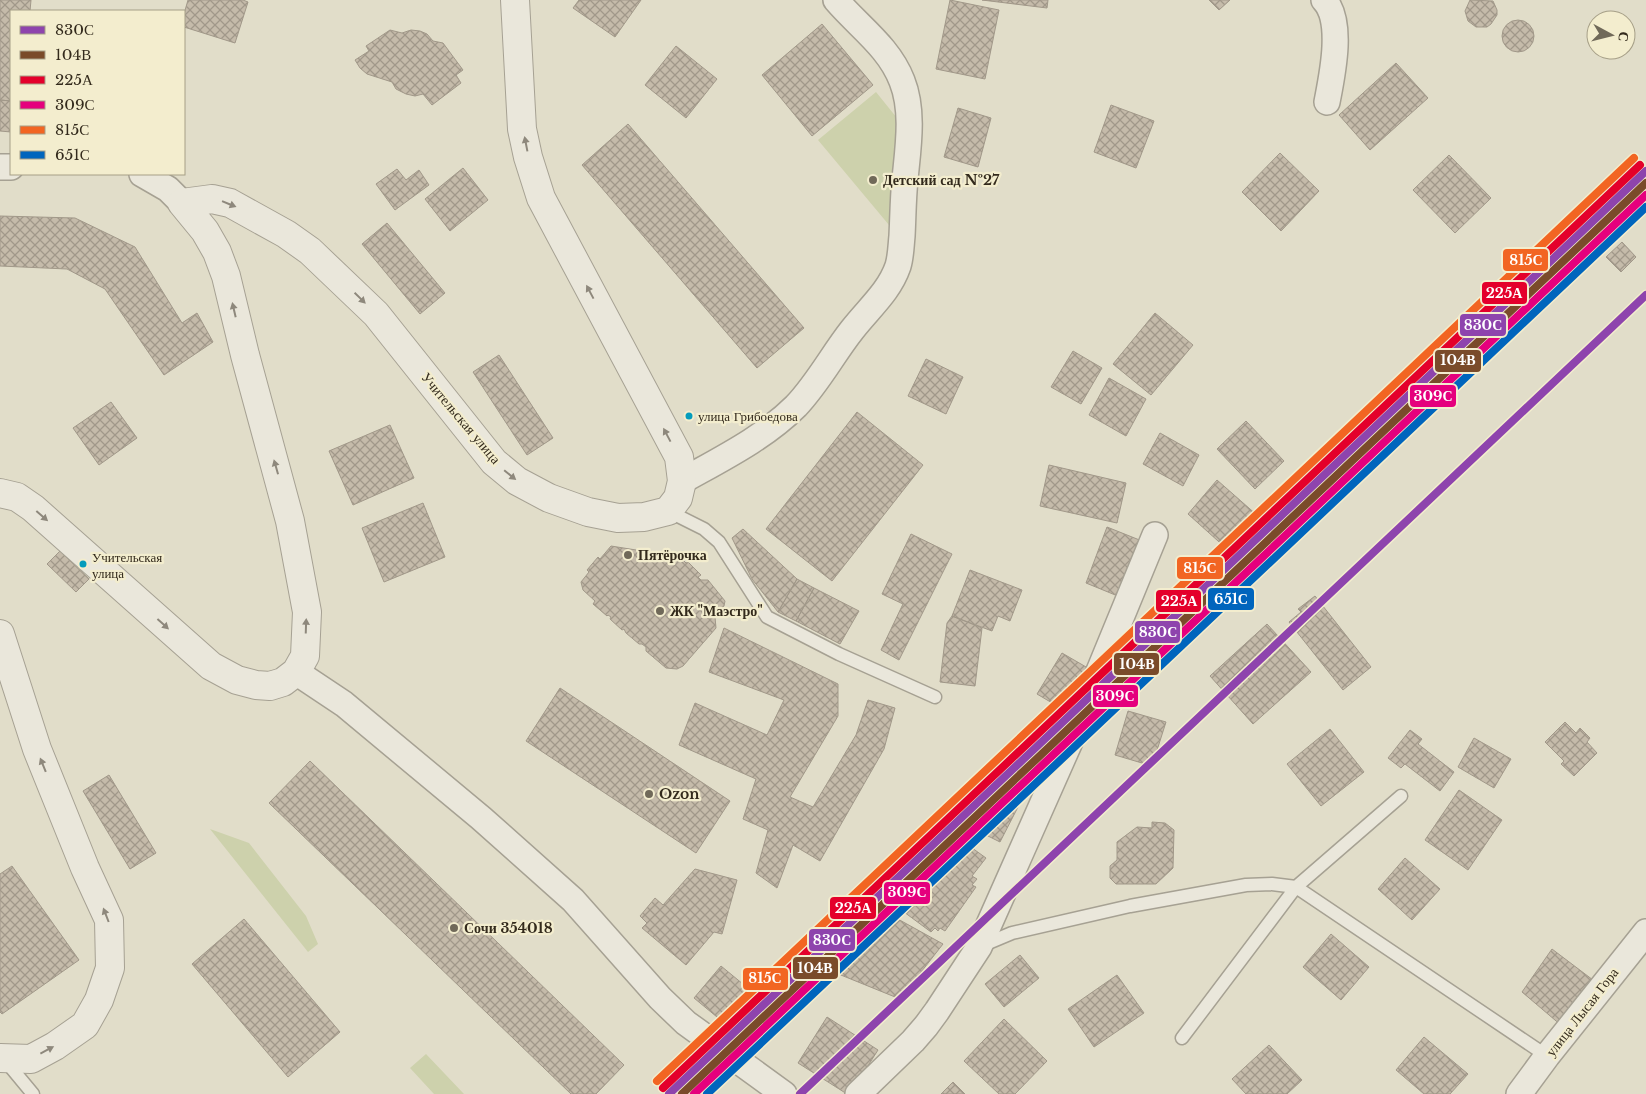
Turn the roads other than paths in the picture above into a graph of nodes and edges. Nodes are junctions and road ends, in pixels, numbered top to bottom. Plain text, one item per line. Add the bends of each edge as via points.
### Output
1 (515, 0) edge
2 (836, 0) edge
3 (1324, 0) edge
4 (1327, 102) dead end
5 (144, 175) edge
6 (182, 203) junction
7 (682, 481) junction
8 (0, 493) edge
9 (668, 511) junction
10 (1155, 535) dead end
11 (0, 634) edge
12 (296, 672) junction
13 (935, 698) dead end
14 (1401, 796) dead end
15 (1296, 887) junction
16 (1646, 932) edge
17 (979, 947) junction
18 (1182, 1038) dead end
19 (1547, 1056) junction
20 (2, 1059) edge
21 (33, 1094) edge
22 (784, 1094) edge
23 (858, 1094) edge
24 (1519, 1094) edge

7 -> 1 street via 678,457 541,198 522,128
2 - 7 street via 882,46 892,60 907,95 907,155 899,264 883,295 850,333 796,406 774,426
3 - 4 street via 1334,27 1336,52
5 - 6 street via 168,189
6 -> 9 street, Учительская улица via 212,199 230,204 286,234 310,251 376,314 494,462 518,481 549,498 588,512 618,518 644,518
12 -> 6 street via 305,656 307,612 290,520 226,276 204,231
7 - 9 street via 678,498
8 -> 12 street via 17,497 33,508 211,666 237,680 270,686 283,682
9 - 13 lane via 704,529 719,542 767,618
10 - 17 street via 1069,744
20 -> 11 street via 31,1059 85,1025 110,968 109,920 37,749
12 - 22 street via 344,704 481,818 573,900 686,1023
14 - 15 lane
15 - 17 lane via 1246,885 1130,906 1012,933
15 - 18 lane
15 - 19 lane
16 - 19 street, улица Лысая Гора
17 - 23 street via 926,1026
19 - 24 street, улица Лысая Гора
20 - 21 lane

